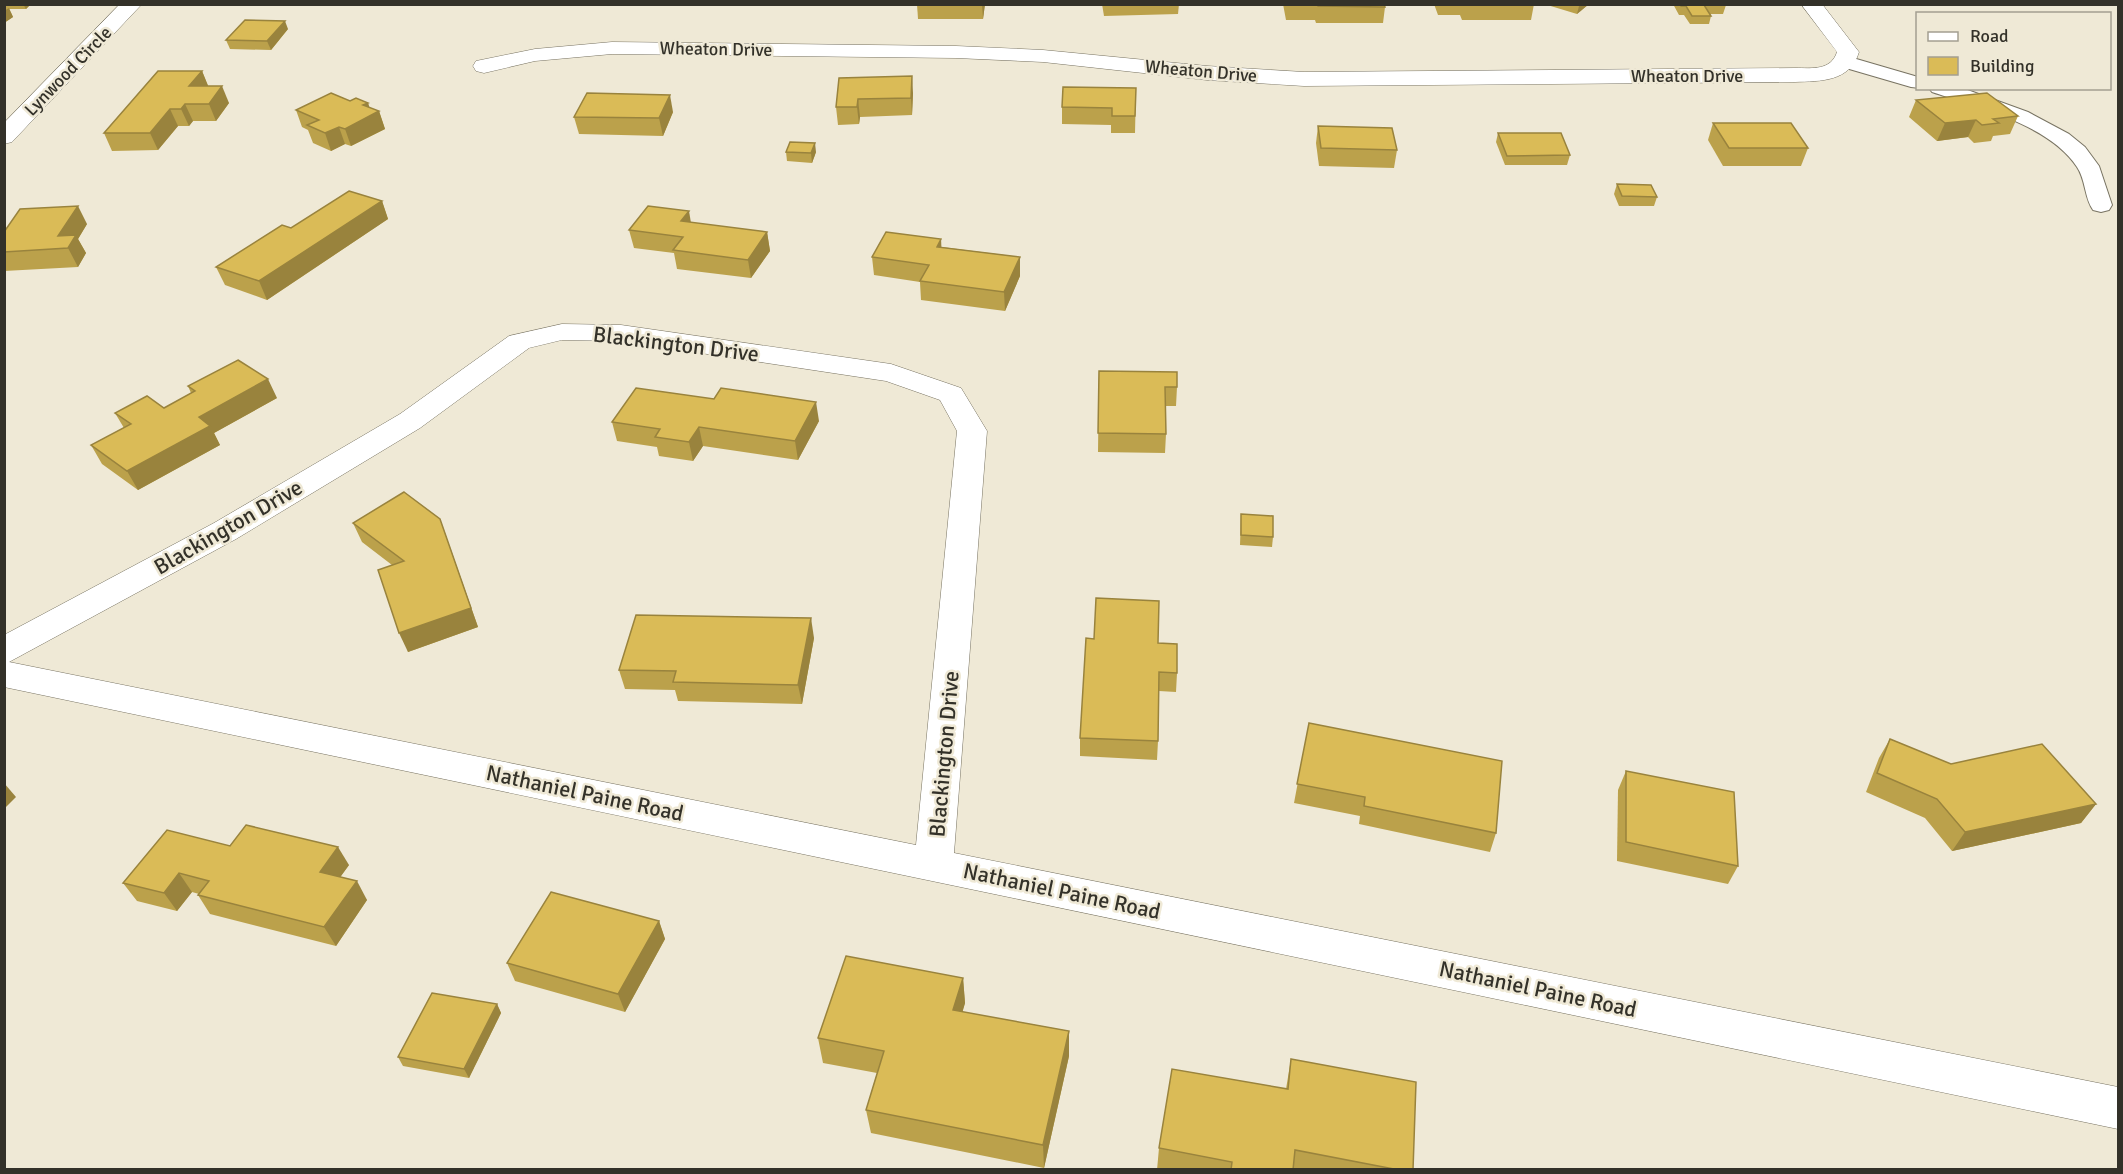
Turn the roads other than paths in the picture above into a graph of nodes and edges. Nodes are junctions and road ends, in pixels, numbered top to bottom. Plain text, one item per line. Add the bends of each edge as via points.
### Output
1 (132, 4) edge
2 (1811, 4) edge
3 (1846, 62) junction
4 (484, 66) dead end
5 (1916, 82) edge
6 (1945, 90) edge
7 (4, 137) edge
8 (2102, 205) dead end
9 (4, 651) edge
10 (4, 674) edge
11 (934, 865) junction
12 (2118, 1108) edge

1 - 7 street, Lynwood Circle
2 - 3 street via 1842,42 1848,52
3 - 4 street, Wheaton Drive via 1838,70 1795,75 1304,79 1004,53 612,48 554,53
3 - 5 lane
6 - 8 lane via 2002,108 2074,148 2088,166
9 - 11 street, Blackington Drive via 225,531 399,427 519,342 562,332 621,333 891,373 951,394 972,431
10 - 11 street, Nathaniel Paine Road
11 - 12 street, Nathaniel Paine Road

